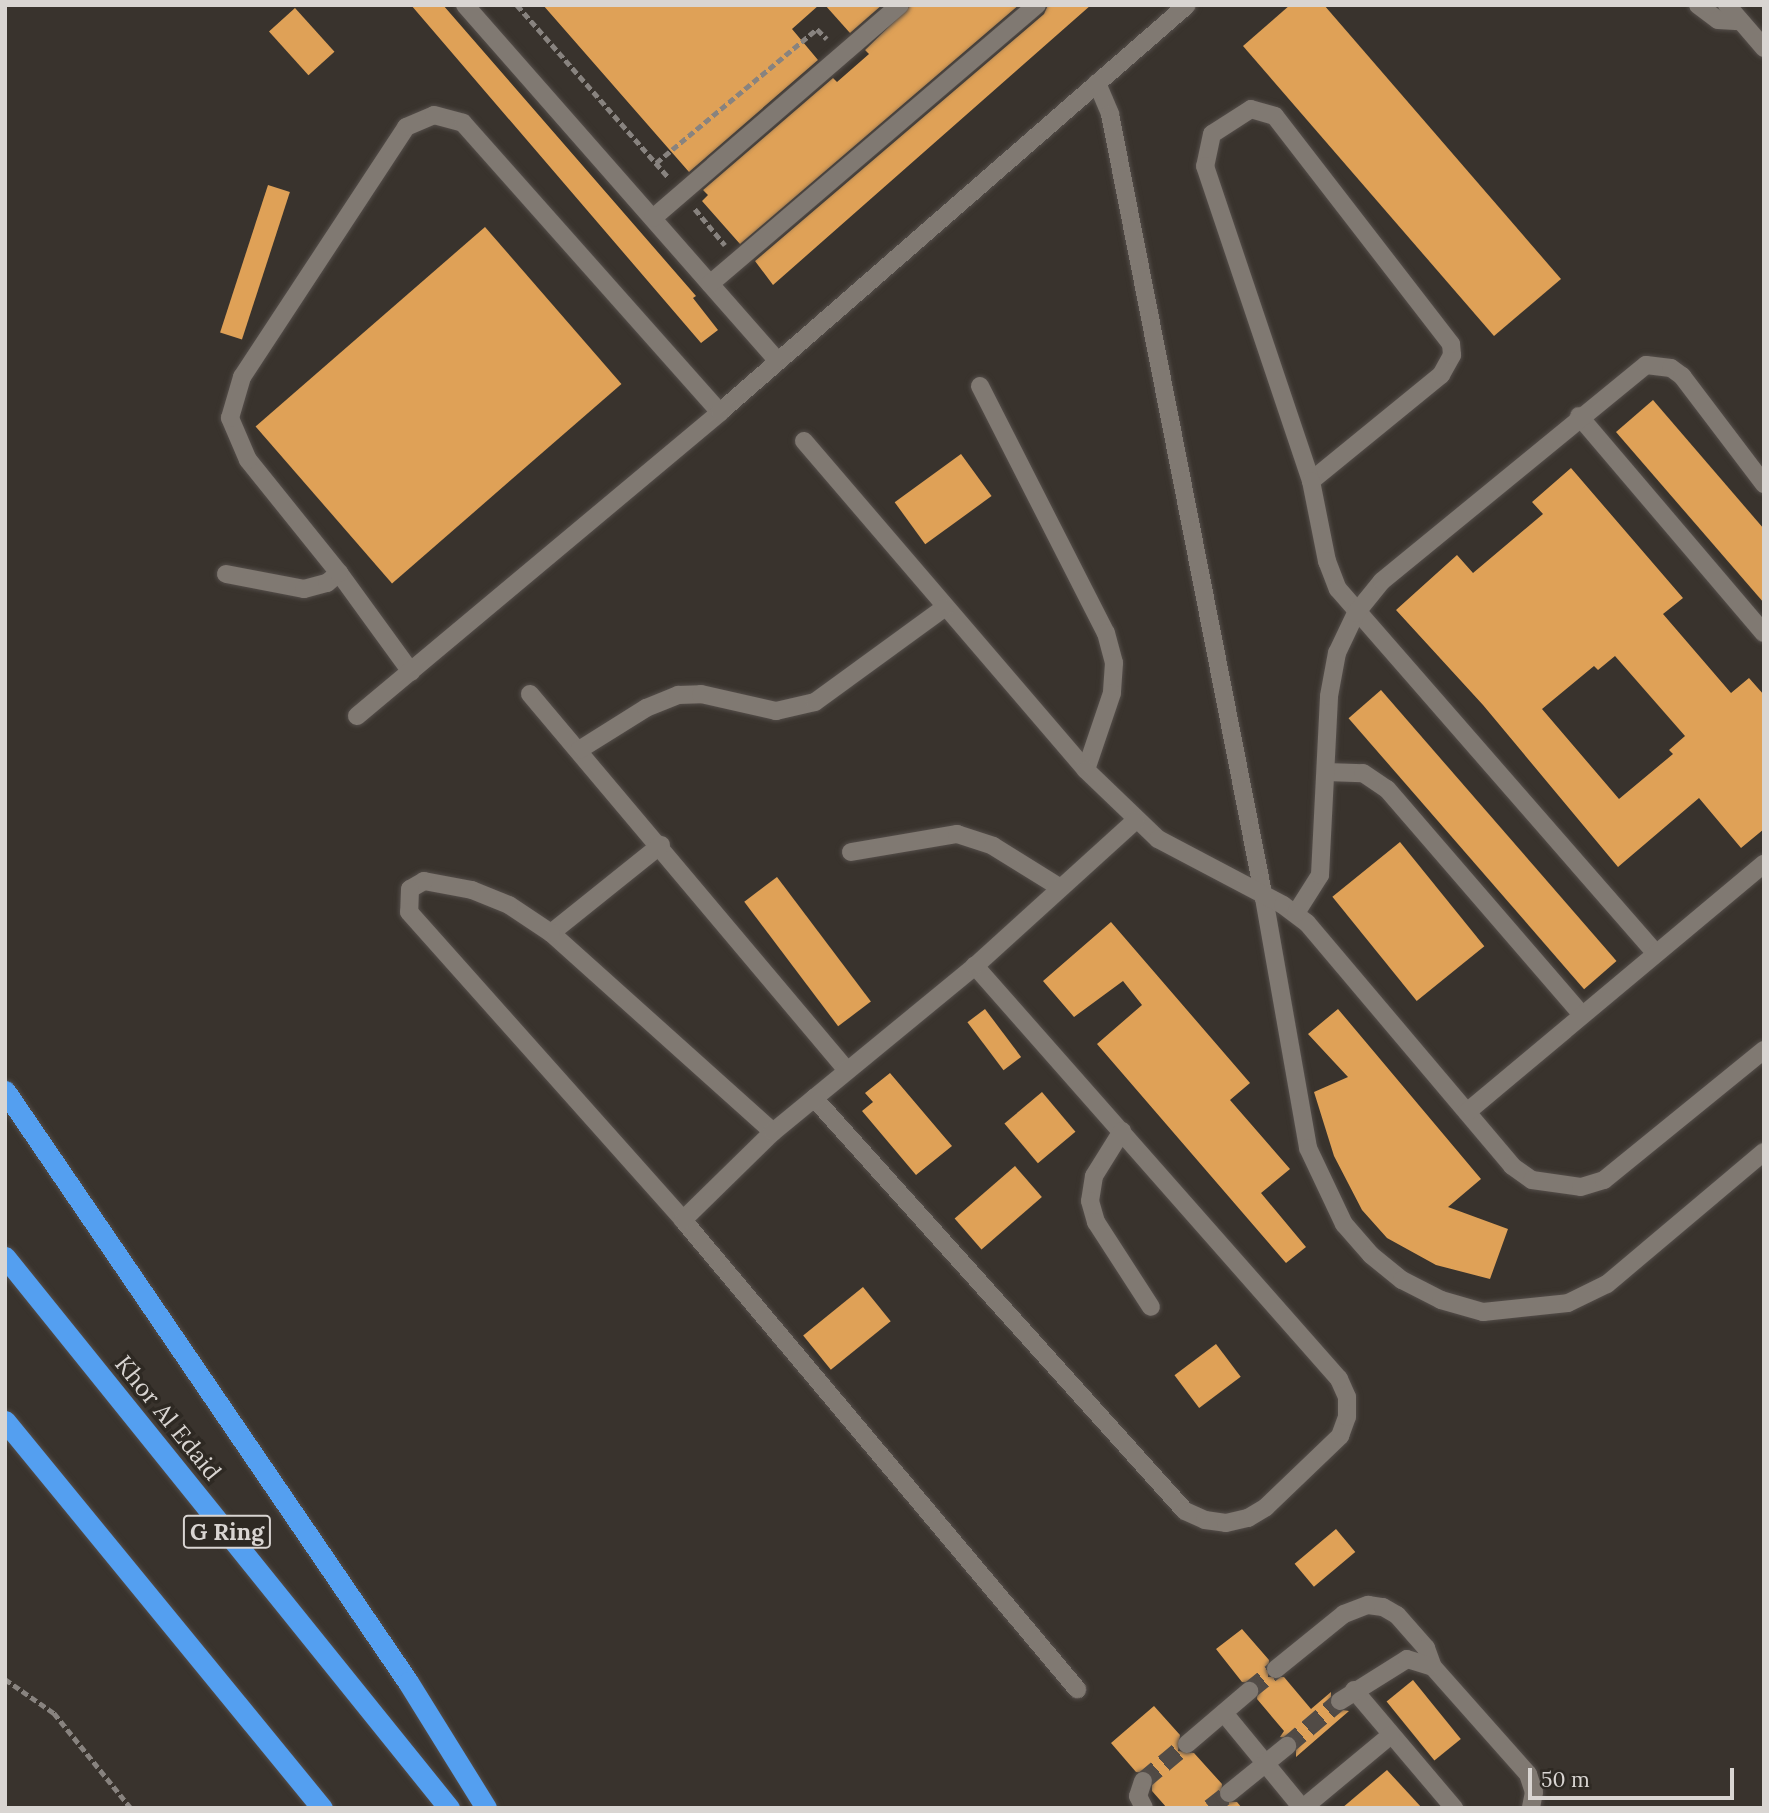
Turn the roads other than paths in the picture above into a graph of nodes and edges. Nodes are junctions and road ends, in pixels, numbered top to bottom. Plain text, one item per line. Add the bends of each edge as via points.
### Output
1 (465, 5) edge
2 (900, 5) edge
3 (1037, 5) edge
4 (1186, 5) edge
5 (1698, 5) edge
6 (1727, 5) edge
7 (1740, 21) junction
8 (1764, 48) edge
9 (1097, 83) junction
10 (653, 218) junction
11 (710, 284) junction
12 (778, 361) junction
13 (980, 386) dead end
14 (720, 412) junction
15 (1579, 416) junction
16 (804, 441) dead end
17 (1311, 481) junction
18 (1764, 484) edge
19 (339, 573) junction
20 (226, 574) dead end
21 (944, 608) junction
22 (1356, 613) junction
23 (1764, 633) edge
24 (411, 672) junction
25 (530, 694) dead end
26 (357, 716) dead end
27 (579, 750) junction
28 (1086, 770) junction
29 (1325, 772) junction
30 (1136, 820) junction
31 (661, 845) junction
32 (851, 852) dead end
33 (1764, 864) edge
34 (1059, 887) junction
35 (1264, 898) junction
36 (1296, 914) junction
37 (551, 933) junction
38 (1655, 952) junction
39 (975, 966) junction
40 (1581, 1014) junction
41 (1764, 1050) edge
42 (846, 1069) junction
43 (5, 1091) edge
44 (814, 1098) junction
45 (1467, 1112) junction
46 (1122, 1131) junction
47 (773, 1132) junction
48 (1764, 1152) edge
49 (683, 1220) junction
50 (5, 1257) edge
51 (1152, 1307) dead end
52 (5, 1421) edge
53 (1433, 1667) junction
54 (1276, 1669) tunnel mouth
55 (1077, 1689) dead end
56 (1250, 1691) tunnel mouth
57 (1224, 1713) junction
58 (1391, 1735) junction
59 (1187, 1744) tunnel mouth
60 (1287, 1746) tunnel mouth
61 (1265, 1762) junction
62 (1143, 1781) dead end
63 (1229, 1793) tunnel mouth
64 (322, 1808) edge
65 (449, 1808) edge
66 (486, 1808) edge
67 (1144, 1808) edge
68 (1303, 1808) edge
69 (1454, 1808) edge
70 (1531, 1808) edge

1 - 10 street
2 - 10 street
3 - 11 street
4 - 9 street
5 - 7 street via 1718,20
6 - 7 street
7 - 8 street
9 - 12 street
9 - 35 street via 1110,114
10 - 11 street
11 - 12 street
12 - 14 street
13 - 28 street via 1106,633 1114,663 1112,693
14 - 19 street via 463,123 449,117 421,119 407,127 242,377 233,400 230,418 248,460
14 - 24 street
15 - 18 street via 1634,370 1646,365 1671,368 1682,376
15 - 22 street via 1382,581
15 - 23 street
16 - 21 street
17 - 17 street via 1205,166 1212,134 1251,109 1275,116 1451,344 1448,366 1440,375
17 - 22 street via 1331,576
19 - 20 street via 327,583 304,589
19 - 24 street
21 - 27 street via 803,707 759,710 701,694 678,695 646,708
21 - 28 street
22 - 29 street via 1332,674
22 - 38 street
24 - 26 street
25 - 27 street
27 - 31 street
28 - 30 street
29 - 36 street via 1320,875
29 - 40 street via 1363,773 1387,789
30 - 34 street
30 - 35 street via 1171,847
31 - 37 street
31 - 42 street
32 - 34 street via 957,834 993,846
33 - 38 street
34 - 39 street
35 - 36 street
35 - 48 street via 1308,1148 1323,1188 1344,1224 1371,1255 1402,1280 1441,1300 1483,1312 1568,1303 1607,1284
36 - 45 street
37 - 47 street
37 - 49 street via 509,905 452,884 424,881 407,896 409,912
38 - 40 street
39 - 42 street
39 - 46 street
40 - 45 street
41 - 45 street via 1625,1165 1604,1180 1581,1187 1532,1180 1512,1166
42 - 44 street
43 - 66 highway via 408,1682
44 - 46 street via 1185,1511 1216,1522 1248,1518 1340,1436 1347,1417 1347,1397 1327,1363
44 - 47 street
46 - 51 street via 1094,1176 1090,1202 1096,1222
47 - 49 street
49 - 55 street
50 - 65 highway, Khor Al Edaid / G Ring
52 - 64 highway
53 - 54 street via 1426,1648 1398,1615 1368,1605 1345,1614
53 - 58 street via 1407,1659 1347,1695
53 - 70 street via 1528,1774 1534,1791
56 - 57 street
57 - 59 street
57 - 61 street
58 - 68 street
58 - 69 street
60 - 61 street
61 - 63 street
61 - 68 street
62 - 67 street via 1138,1796

